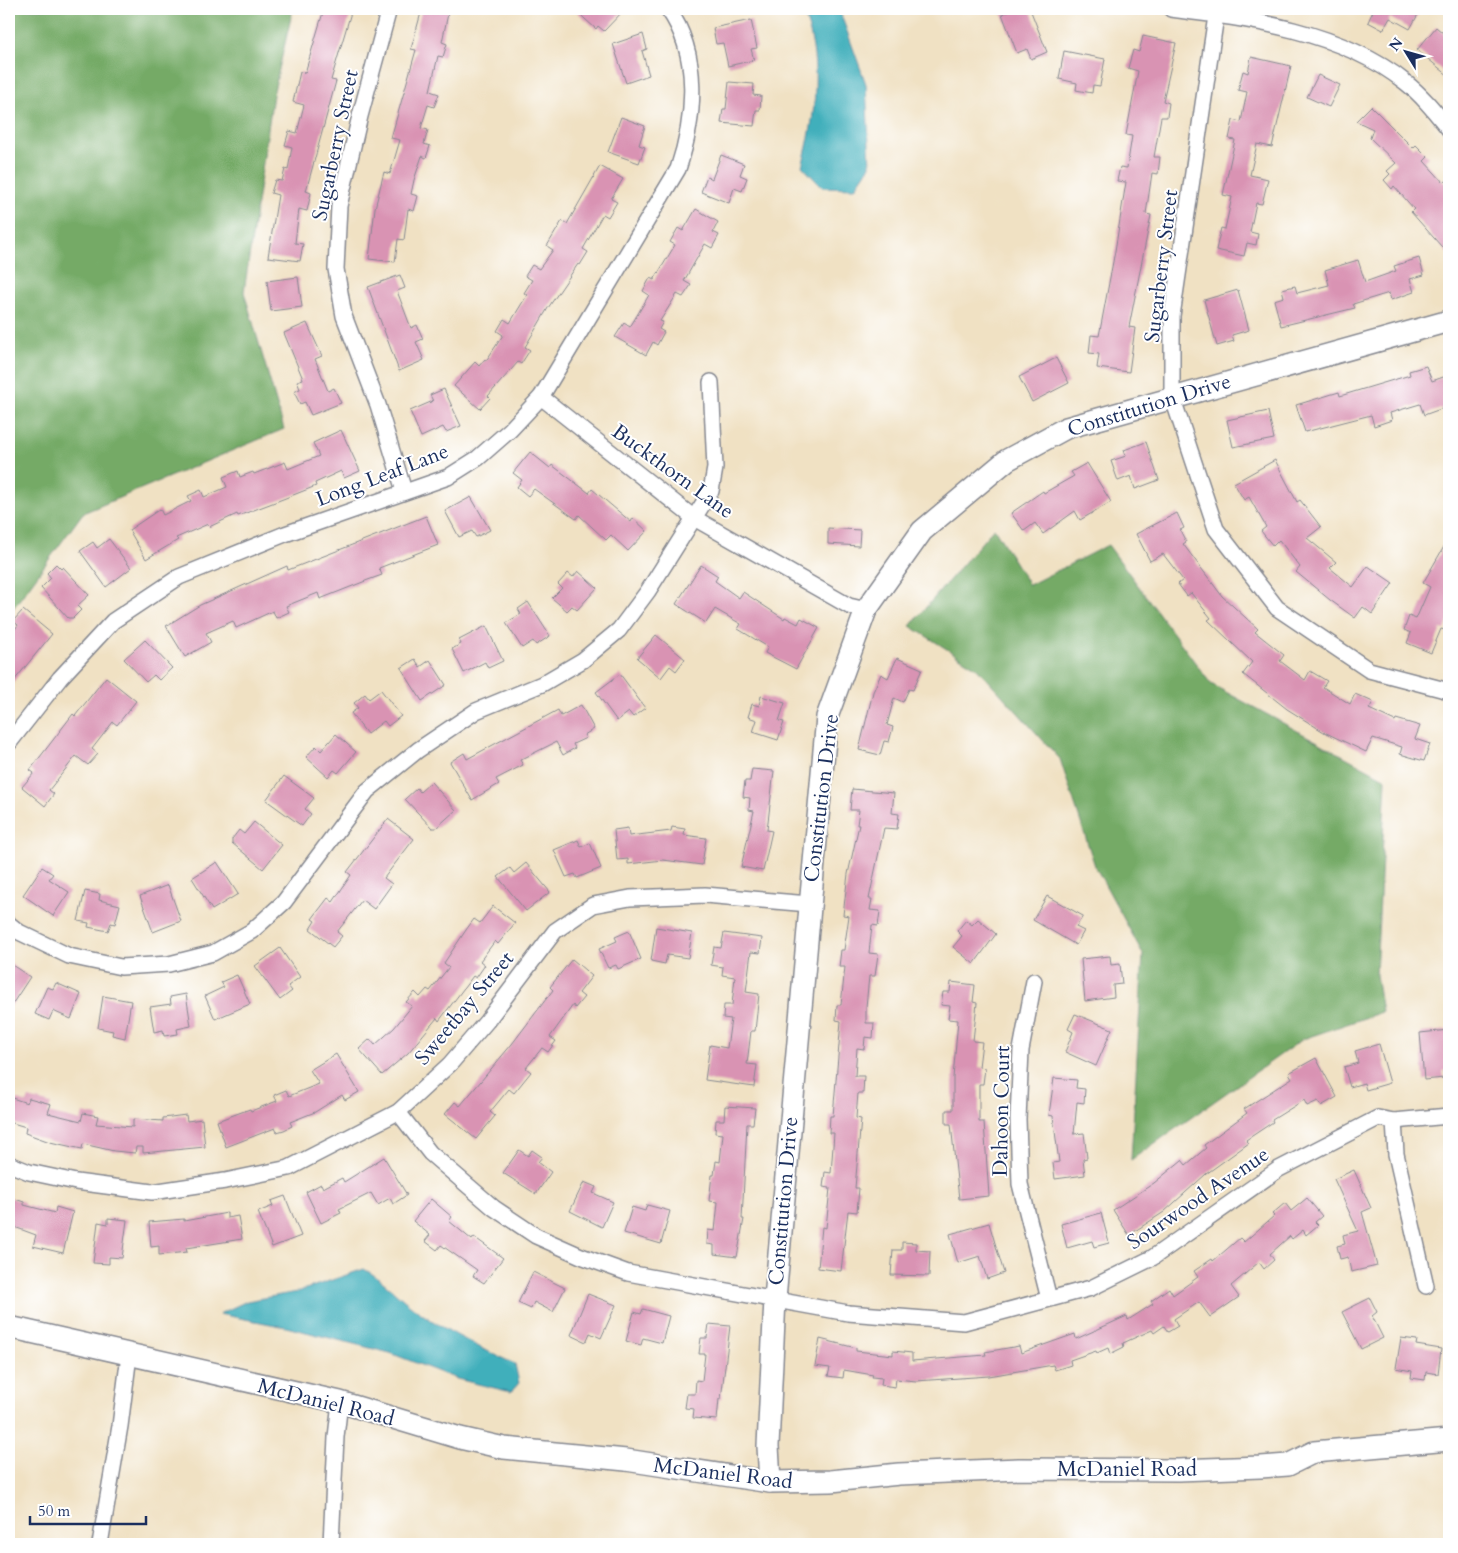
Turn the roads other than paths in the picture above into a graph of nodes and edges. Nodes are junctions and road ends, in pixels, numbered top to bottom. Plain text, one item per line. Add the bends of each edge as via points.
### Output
1 (389, 9) edge
2 (668, 9) edge
3 (1171, 9) edge
4 (1217, 12) edge
5 (1449, 129) edge
6 (1449, 321) edge
7 (711, 382) dead end
8 (1172, 396) junction
9 (541, 397) junction
10 (404, 491) junction
11 (694, 518) junction
12 (866, 610) junction
13 (1449, 691) edge
14 (9, 743) edge
15 (809, 904) junction
16 (9, 924) edge
17 (1034, 981) dead end
18 (398, 1112) junction
19 (1449, 1116) edge
20 (1394, 1120) junction
21 (9, 1164) edge
22 (1426, 1286) dead end
23 (775, 1299) junction
24 (1049, 1299) junction
25 (9, 1327) edge
26 (128, 1355) junction
27 (340, 1402) junction
28 (1449, 1440) edge
29 (770, 1482) junction
30 (100, 1544) edge
31 (331, 1544) edge

1 - 10 street, Sugarberry Street via 340,206 336,269 344,316 378,405
2 - 9 street, Long Leaf Lane via 685,45 691,78 688,141 678,169
3 - 4 street
4 - 5 street via 1354,49 1406,82
4 - 8 street, Sugarberry Street via 1172,316
6 - 8 street, Constitution Drive
7 - 11 street via 715,468 711,491
8 - 12 street, Constitution Drive via 1066,428 1007,460 922,531
8 - 13 street, Sugarberry Street via 1216,528 1277,608 1370,670
9 - 10 street, Long Leaf Lane via 478,458 448,477
9 - 11 street, Buckthorn Lane
10 - 14 street, Long Leaf Lane via 179,577 113,621 60,678
11 - 12 street, Buckthorn Lane via 849,606
11 - 16 street via 619,630 583,660 542,684 476,711 418,750 367,791 284,902 252,931 213,953 169,964 121,967 69,956
12 - 15 street, Constitution Drive via 827,717
15 - 18 street, Sweetbay Street via 705,896 630,898 594,905 555,930 487,1021 450,1064
15 - 23 street, Constitution Drive
17 - 24 street, Dahoon Court via 1021,1050 1020,1184
18 - 21 street, Sweetbay Street via 289,1168 152,1192 76,1182 29,1172
18 - 23 street, Sourwood Avenue via 430,1153 494,1208 536,1236 628,1273
19 - 20 street, Sourwood Avenue
20 - 22 street via 1396,1154
20 - 24 street, Sourwood Avenue via 1378,1118 1279,1169 1152,1258 1091,1288
23 - 24 street, Sourwood Avenue via 848,1313 964,1322
23 - 29 street, Constitution Drive via 768,1446
25 - 26 street, McDaniel Road
26 - 27 street, McDaniel Road
26 - 30 street
27 - 29 street, McDaniel Road via 504,1448 626,1460
27 - 31 street
28 - 29 street, McDaniel Road via 1314,1452 1288,1465 1261,1467 1019,1469

